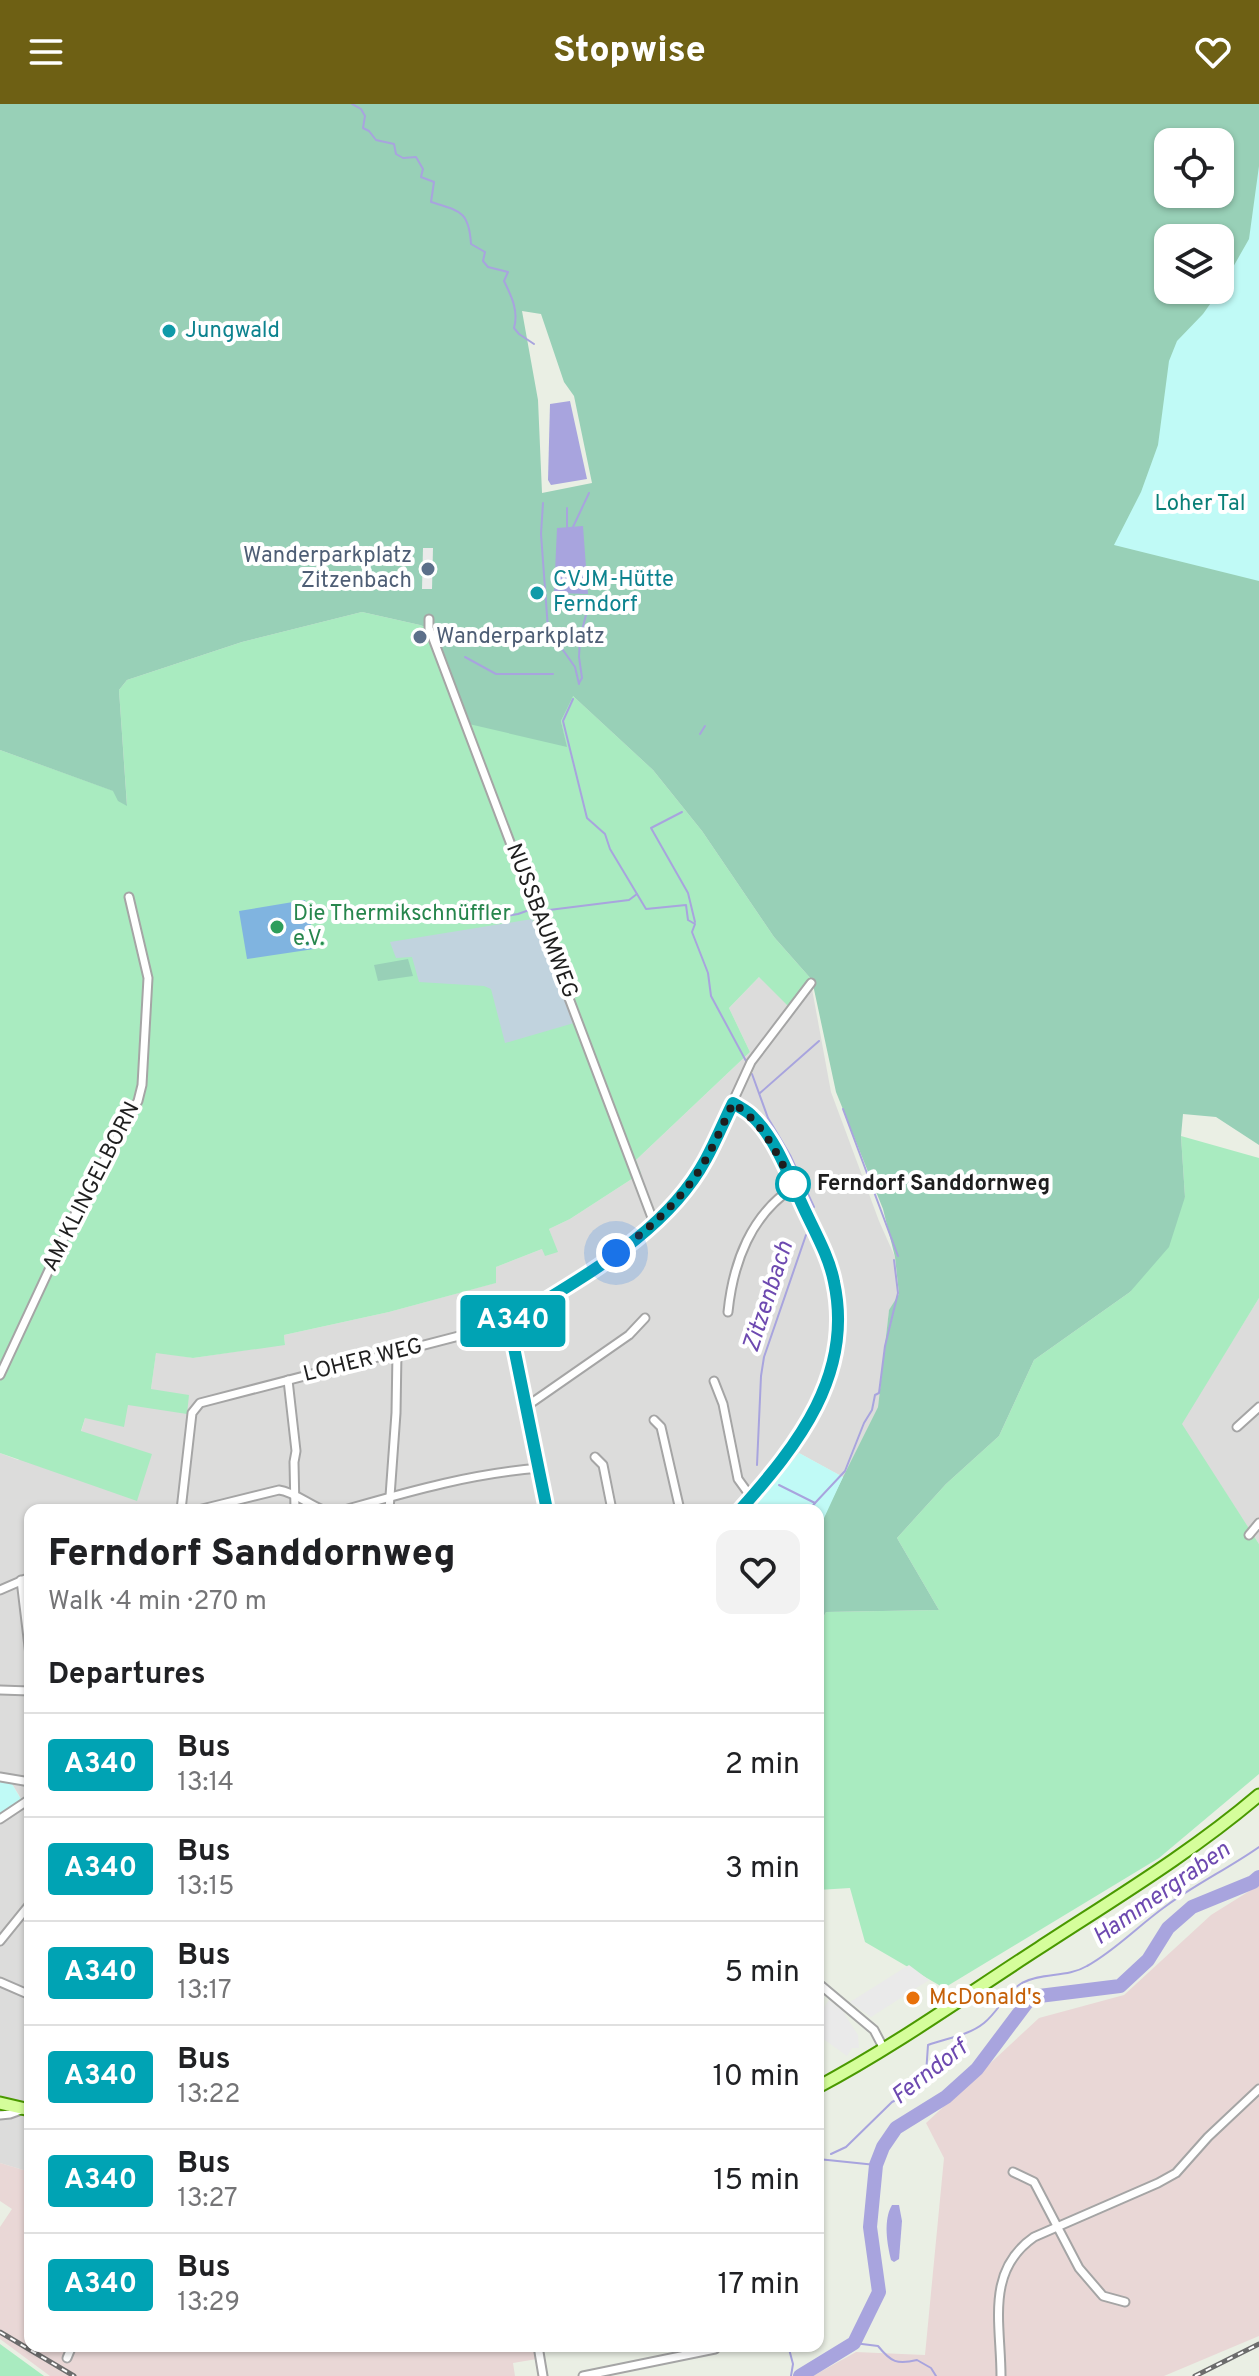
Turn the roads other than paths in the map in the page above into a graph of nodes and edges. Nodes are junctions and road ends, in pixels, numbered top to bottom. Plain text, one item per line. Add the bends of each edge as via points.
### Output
1 (429, 619) dead end
2 (129, 897) dead end
3 (811, 983) dead end
4 (733, 1103) junction
5 (794, 1187) junction
6 (654, 1223) junction
7 (728, 1312) dead end
8 (645, 1318) dead end
9 (509, 1323) junction
10 (397, 1352) junction
11 (0, 1375) edge
12 (288, 1380) junction
13 (714, 1381) dead end
14 (527, 1406) junction
15 (1259, 1407) edge
16 (654, 1420) dead end
17 (1237, 1427) dead end
18 (595, 1457) dead end
19 (540, 1468) junction
20 (294, 1495) junction
21 (392, 1497) junction
22 (751, 1497) junction
23 (182, 1504) edge
24 (222, 1504) edge
25 (295, 1504) edge
26 (311, 1504) edge
27 (366, 1504) edge
28 (390, 1504) edge
29 (546, 1504) edge
30 (611, 1504) edge
31 (679, 1504) edge
32 (745, 1504) edge
33 (1259, 1523) edge
34 (1249, 1535) dead end
35 (24, 1579) edge
36 (21, 1580) junction
37 (0, 1590) edge
38 (24, 1595) edge
39 (0, 1690) edge
40 (24, 1691) edge
41 (0, 1777) edge
42 (24, 1781) edge
43 (1259, 1795) edge
44 (24, 1803) edge
45 (0, 1819) edge
46 (24, 1911) edge
47 (0, 1941) edge
48 (0, 1982) edge
49 (824, 1987) edge
50 (24, 1992) edge
51 (884, 2049) junction
52 (824, 2084) edge
53 (1259, 2089) edge
54 (0, 2103) edge
55 (24, 2108) edge
56 (24, 2110) edge
57 (0, 2115) edge
58 (1013, 2172) dead end
59 (1058, 2226) junction
60 (1125, 2302) dead end
61 (70, 2352) edge
62 (539, 2352) edge
63 (700, 2352) edge
64 (67, 2358) dead end
65 (543, 2376) edge
66 (583, 2376) edge
67 (1001, 2376) edge

1 - 6 street, NUSSBAUMWEG
2 - 11 street, AM KLINGELBORN via 148,978 138,1101 82,1199
3 - 4 street, LOHER WEG via 751,1062
4 - 5 street via 753,1117
4 - 6 street, LOHER WEG via 706,1160
5 - 7 street via 778,1197 751,1232 731,1285
5 - 22 street via 834,1279 837,1349 812,1414
6 - 9 street, LOHER WEG
8 - 14 street via 629,1335
9 - 10 street, LOHER WEG
9 - 14 street
10 - 12 street, LOHER WEG
10 - 21 street
12 - 20 street via 296,1451
12 - 23 street, LOHER WEG via 195,1407
13 - 22 street via 738,1479
14 - 19 street
15 - 17 street
16 - 31 street via 661,1427
18 - 30 street via 603,1465
19 - 21 street via 436,1483
19 - 29 street
20 - 24 street via 279,1490
20 - 25 street
20 - 26 street
21 - 27 street
21 - 28 street
22 - 32 street
33 - 34 street
35 - 36 street
36 - 37 street
36 - 38 street
39 - 40 street
41 - 42 street
43 - 51 main road via 1211,1834
44 - 45 street
46 - 47 street
48 - 50 street
49 - 51 street via 874,2030
51 - 52 main road
53 - 59 street via 1176,2173
54 - 55 main road
56 - 57 street
58 - 59 street via 1034,2182
59 - 60 street via 1079,2268 1103,2296
59 - 67 street via 1020,2247 1002,2277
61 - 64 street
62 - 65 street
63 - 66 street

